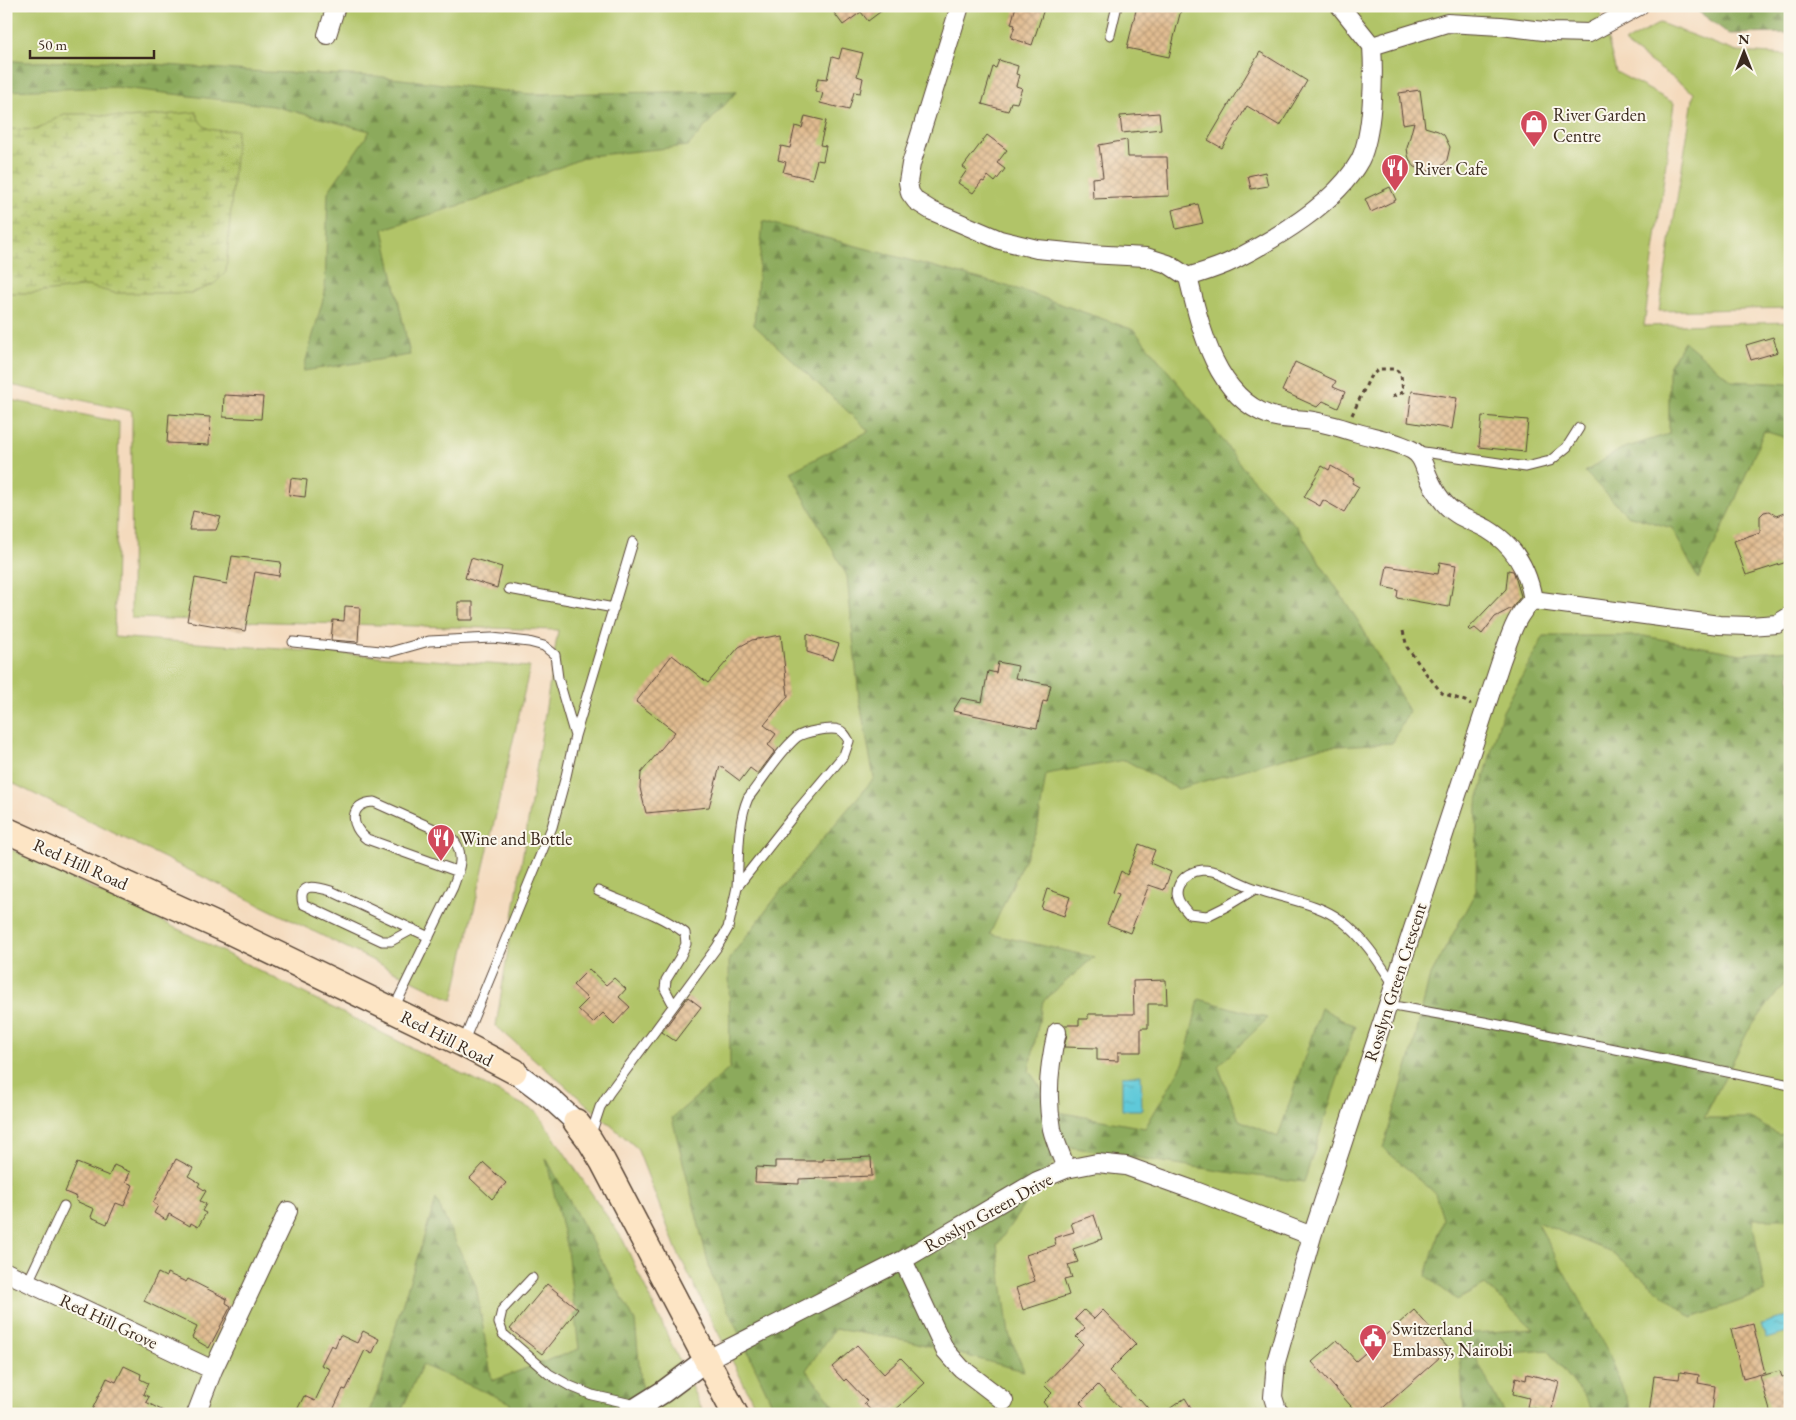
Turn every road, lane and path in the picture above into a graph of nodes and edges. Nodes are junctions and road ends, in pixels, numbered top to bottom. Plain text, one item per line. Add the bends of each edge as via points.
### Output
1 (336, 6) edge
2 (960, 6) edge
3 (1117, 6) edge
4 (1340, 6) edge
5 (1639, 6) edge
6 (327, 35) dead end
7 (1110, 35) dead end
8 (1372, 46) junction
9 (1188, 277) junction
10 (1392, 397) dead end
11 (1579, 428) dead end
12 (1345, 429) junction
13 (1414, 451) junction
14 (633, 542) dead end
15 (509, 589) dead end
16 (1533, 600) junction
17 (614, 608) junction
18 (1790, 616) edge
19 (1402, 631) dead end
20 (293, 642) dead end
21 (1484, 714) junction
22 (575, 736) junction
23 (6, 830) edge
24 (459, 872) junction
25 (737, 887) junction
26 (1255, 889) junction
27 (598, 891) dead end
28 (413, 929) junction
29 (429, 937) junction
30 (1394, 986) junction
31 (673, 1004) junction
32 (1388, 1005) junction
33 (393, 1010) junction
34 (1057, 1032) dead end
35 (462, 1044) junction
36 (514, 1071) joint
37 (1790, 1085) edge
38 (582, 1131) junction
39 (1066, 1169) junction
40 (64, 1206) dead end
41 (288, 1211) dead end
42 (1312, 1236) junction
43 (903, 1260) junction
44 (6, 1272) edge
45 (532, 1278) dead end
46 (28, 1282) junction
47 (706, 1360) junction
48 (212, 1370) junction
49 (1004, 1400) dead end
50 (635, 1410) edge
51 (196, 1414) edge
52 (735, 1414) edge
53 (1281, 1414) edge

1 - 6 street
2 - 9 street via 911,164 908,182 916,201 1000,240 1037,249 1146,257 1168,264
3 - 7 lane
4 - 8 street
5 - 8 street via 1589,33 1446,23
8 - 9 street via 1374,65 1366,142 1359,160 1341,184 1318,208 1286,231 1230,262
9 - 12 street via 1208,349 1244,401 1268,415
10 - 12 path via 1403,392 1401,375 1396,369 1379,369 1370,377
11 - 13 lane via 1567,447 1550,461 1526,467
12 - 13 street via 1401,444
13 - 16 street via 1447,506 1499,537 1519,558
14 - 17 lane
15 - 17 lane
16 - 18 street via 1719,625 1777,624
16 - 21 street, Rosslyn Green Crescent via 1519,615
17 - 22 lane
19 - 21 path via 1407,647 1442,693 1465,701
20 - 22 lane via 390,652 428,641 483,639 544,646 555,654 558,678
21 - 30 street, Rosslyn Green Crescent
22 - 35 lane via 552,826
23 - 33 main road, Red Hill Road
24 - 24 lane via 460,850 450,836 374,802 361,804 356,809 356,827 359,834 367,839
24 - 29 lane
25 - 25 lane via 844,755 849,741 844,733 837,729 824,729 799,735 748,798 740,837
25 - 31 lane via 728,928
26 - 26 lane via 1227,876 1205,870 1193,872 1183,877 1177,887 1178,902 1189,914 1207,916
26 - 30 lane via 1318,908 1341,920 1368,946
27 - 31 lane via 685,933 686,944 666,980 665,989
28 - 28 lane via 315,886 305,890 301,898 303,904 382,941 392,941
28 - 29 lane
29 - 33 lane
30 - 32 street, Rosslyn Green Crescent
31 - 38 lane
32 - 37 lane
32 - 42 street, Rosslyn Green Crescent
33 - 35 main road, Red Hill Road
34 - 39 street via 1048,1090 1052,1129
35 - 36 main road, Red Hill Road
36 - 38 street, Red Hill Road via 550,1098
38 - 47 main road, Red Hill Road via 657,1262
39 - 42 street, Rosslyn Green Drive via 1098,1163 1126,1166
39 - 43 street, Rosslyn Green Drive via 1038,1181
40 - 46 lane
41 - 48 street
42 - 53 street, Rosslyn Green Crescent via 1276,1362 1273,1397
43 - 47 street, Rosslyn Green Drive
43 - 49 street via 945,1350 961,1368
44 - 46 street, Red Hill Grove
45 - 50 lane via 502,1310 499,1323 503,1334 549,1374 570,1386 629,1405
46 - 48 street, Red Hill Grove
47 - 50 street
47 - 52 main road, Red Hill Road
48 - 51 street

